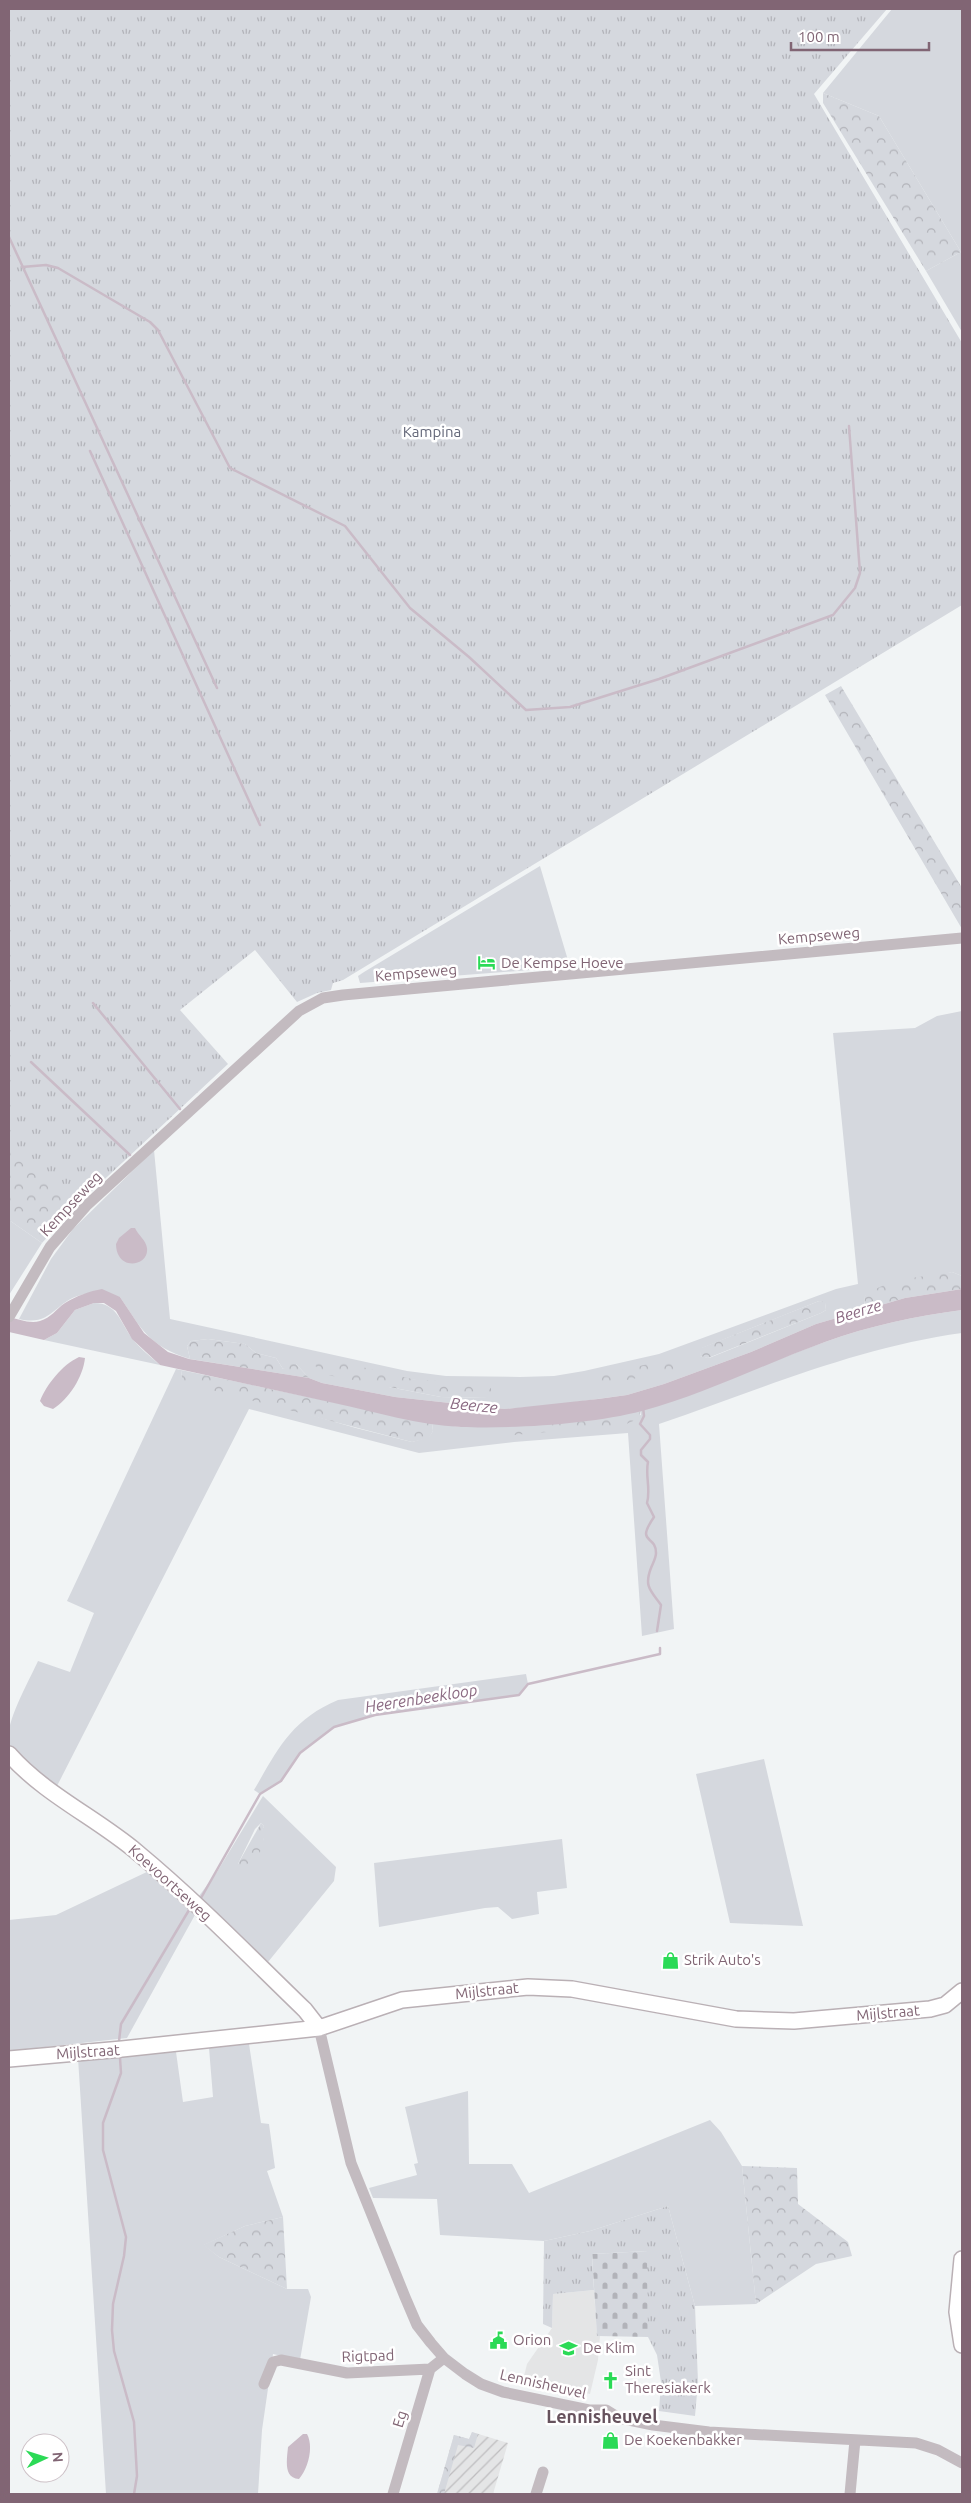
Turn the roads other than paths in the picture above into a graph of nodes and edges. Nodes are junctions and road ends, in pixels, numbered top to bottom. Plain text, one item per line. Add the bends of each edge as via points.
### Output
1 (962, 938) edge
2 (10, 1315) edge
3 (9, 1754) edge
4 (961, 1995) edge
5 (319, 2028) junction
6 (9, 2059) edge
7 (962, 2259) edge
8 (962, 2345) edge
9 (444, 2358) junction
10 (430, 2369) junction
11 (264, 2384) dead end
12 (855, 2440) junction
13 (962, 2463) edge
14 (543, 2472) dead end
15 (393, 2494) edge
16 (536, 2494) edge
17 (850, 2494) edge

1 - 2 street, Kempseweg via 343,995 311,1003 86,1206 50,1247
3 - 5 street, Koevoortseweg via 33,1778 128,1844 152,1865 305,2010
4 - 5 street, Mijlstraat via 930,2009 777,2021 736,2019 572,1990 528,1987 402,2000
5 - 6 street, Mijlstraat
5 - 9 street, Lennisheuvel via 351,2163 418,2325
7 - 8 street via 957,2312
9 - 10 street
9 - 12 street, Lennisheuvel via 465,2374 495,2389 589,2410 606,2410 619,2418 653,2425 708,2432
10 - 11 street, Rigtpad via 347,2374 281,2360 272,2362
10 - 15 street, Eg
12 - 13 street, Lennisheuvel via 916,2443
12 - 17 street
14 - 16 street

